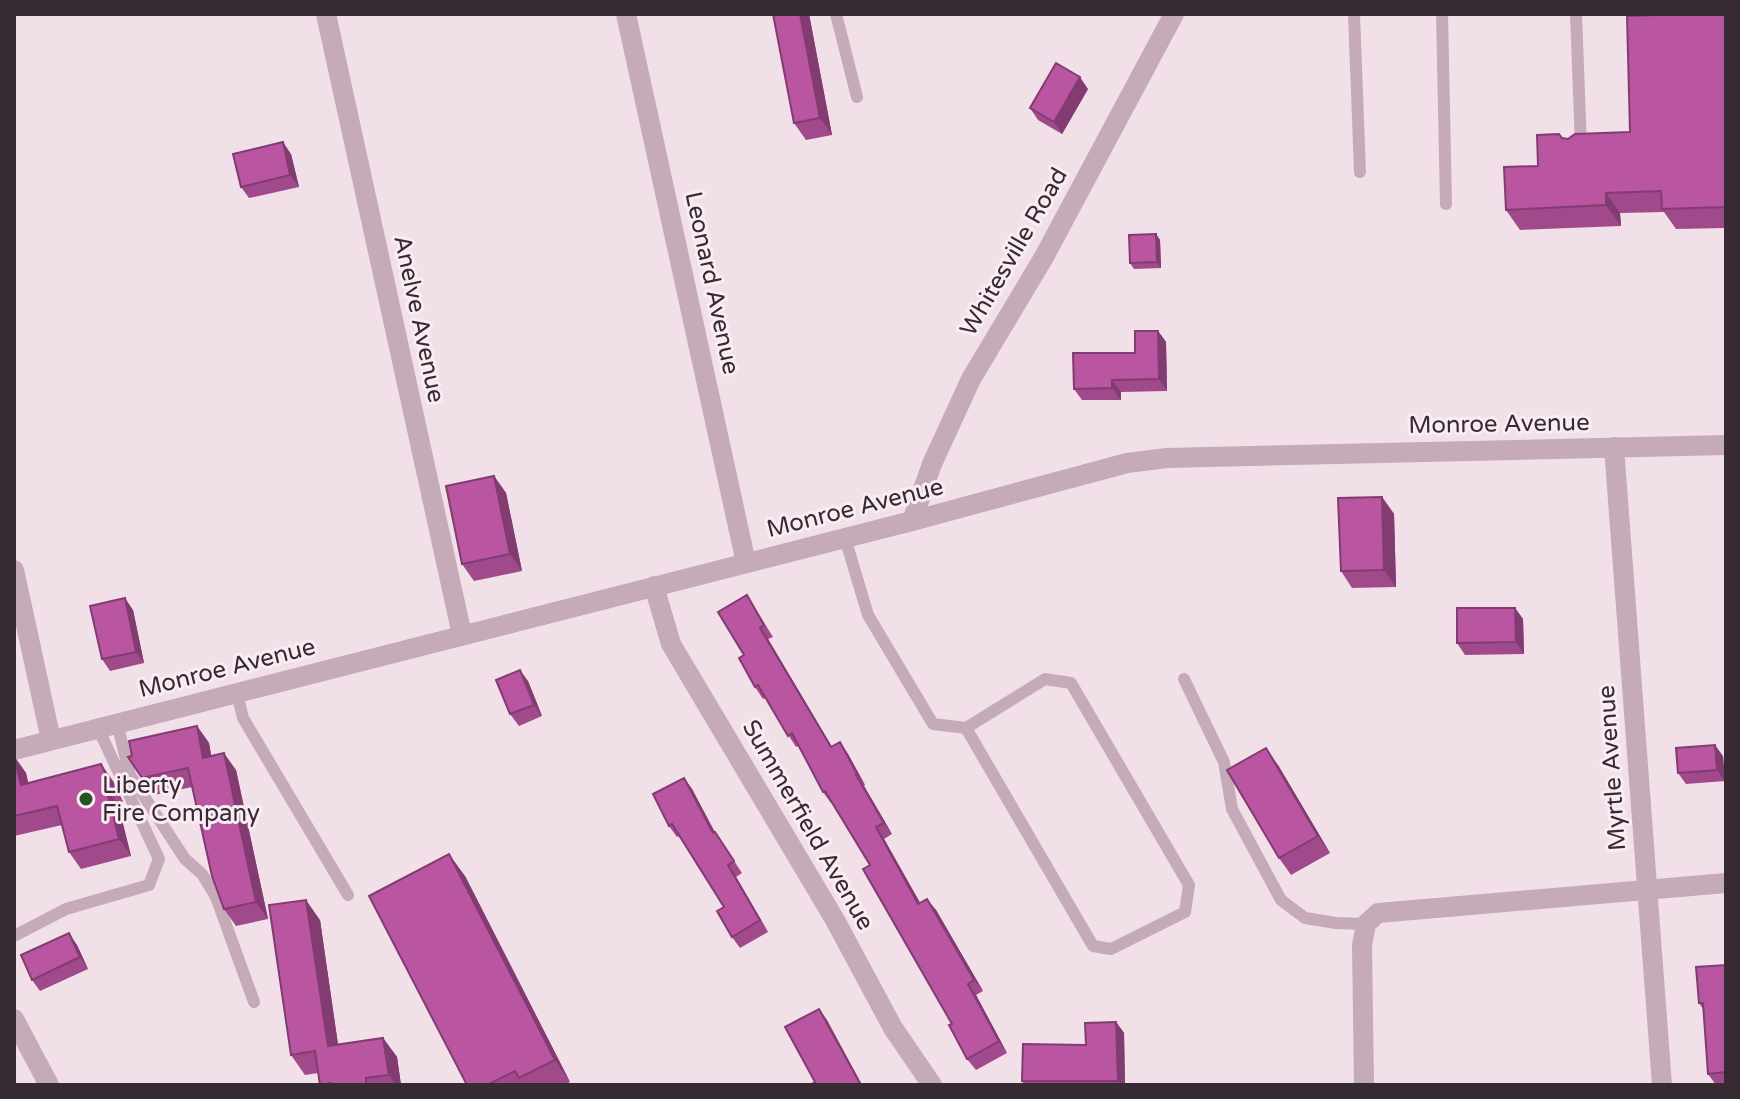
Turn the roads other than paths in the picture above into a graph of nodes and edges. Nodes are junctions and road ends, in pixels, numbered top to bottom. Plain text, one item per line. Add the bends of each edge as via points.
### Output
1 (326, 14) edge
2 (626, 14) edge
3 (836, 14) edge
4 (1174, 14) edge
5 (1354, 14) edge
6 (1442, 14) edge
7 (1576, 14) edge
8 (857, 97) dead end
9 (1581, 151) edge
10 (1360, 172) dead end
11 (1446, 204) dead end
12 (1726, 445) edge
13 (1614, 447) junction
14 (912, 521) junction
15 (845, 538) junction
16 (746, 563) junction
17 (14, 570) edge
18 (654, 586) junction
19 (462, 635) junction
20 (1184, 679) dead end
21 (237, 693) junction
22 (108, 726) junction
23 (966, 728) junction
24 (51, 740) junction
25 (14, 750) edge
26 (1726, 883) edge
27 (1648, 889) junction
28 (348, 895) dead end
29 (1366, 924) junction
30 (14, 936) edge
31 (254, 1002) dead end
32 (14, 1019) edge
33 (20, 1045) edge
34 (49, 1085) edge
35 (932, 1085) edge
36 (1364, 1085) edge
37 (1662, 1085) edge

1 - 19 street, Anelve Avenue
2 - 16 street, Leonard Avenue
3 - 8 lane
4 - 14 street, Whitesville Road via 1044,257 971,379
5 - 10 lane
6 - 11 lane
7 - 9 lane
12 - 13 street, Monroe Avenue
13 - 14 street, Monroe Avenue via 1167,458 1127,463
13 - 27 street, Myrtle Avenue
14 - 15 street, Monroe Avenue
15 - 16 street, Monroe Avenue
15 - 23 lane via 868,615 933,724
16 - 18 street, Monroe Avenue
17 - 24 street
18 - 19 street, Monroe Avenue
18 - 35 street, Summerfield Avenue via 671,644 893,1028
19 - 21 street, Monroe Avenue
20 - 29 lane via 1224,762 1232,809 1281,900 1305,918
21 - 22 street, Monroe Avenue
21 - 28 lane via 243,718
22 - 24 street, Monroe Avenue
22 - 30 lane via 159,859 149,885 66,909
22 - 31 lane via 130,775 216,897
23 - 23 lane via 1093,946 1111,949 1185,912 1189,885 1071,683 1045,679
24 - 25 street, Monroe Avenue
26 - 27 street
27 - 29 street via 1378,913
27 - 37 street, Myrtle Avenue
29 - 36 street
32 - 33 street
33 - 34 street

